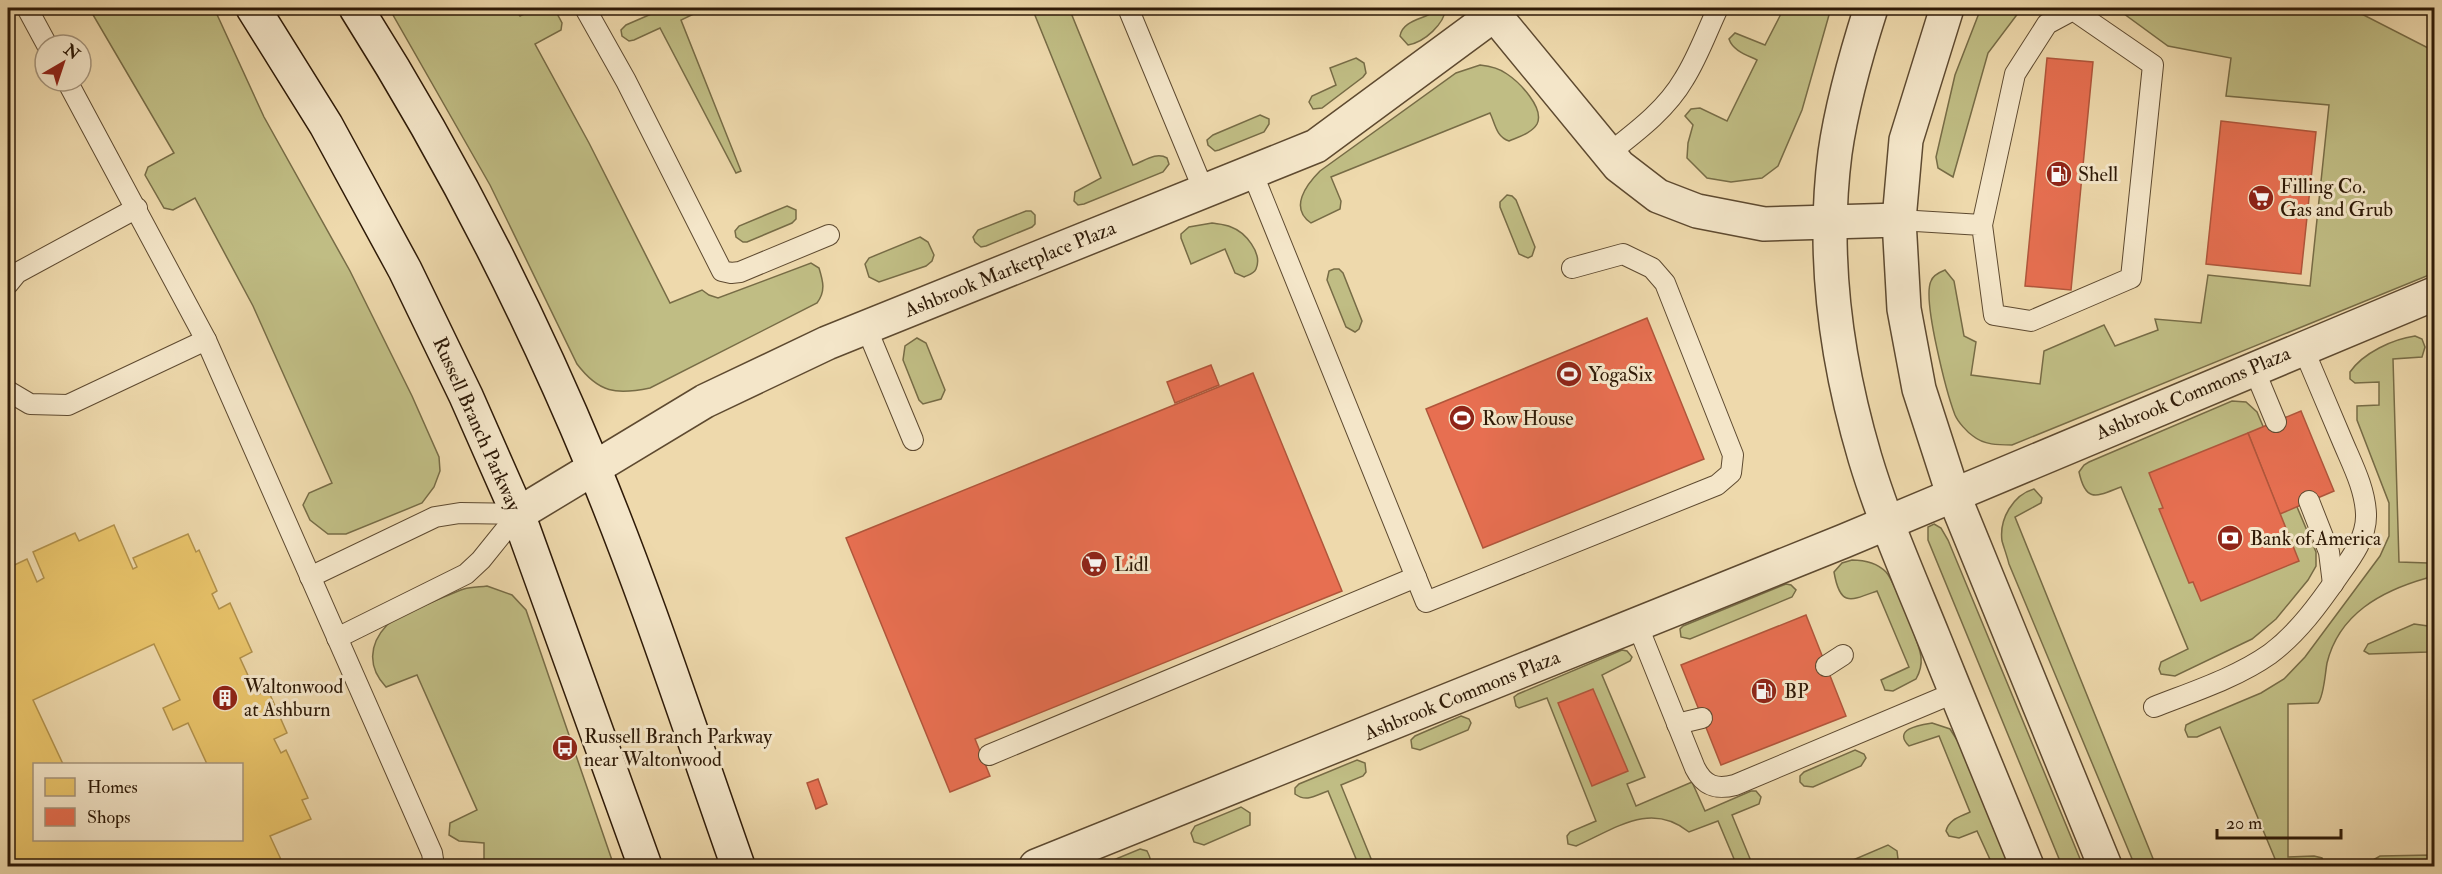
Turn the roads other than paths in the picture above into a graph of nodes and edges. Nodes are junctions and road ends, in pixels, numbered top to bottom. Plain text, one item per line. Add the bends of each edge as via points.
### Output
1 (27, 8) edge
2 (253, 8) edge
3 (356, 8) edge
4 (1128, 8) edge
5 (1718, 8) edge
6 (1871, 8) edge
7 (1947, 8) edge
8 (593, 10) edge
9 (1492, 11) edge
10 (41, 33) edge
11 (74, 93) edge
12 (1608, 154) junction
13 (1252, 172) junction
14 (1204, 191) junction
15 (137, 208) junction
16 (1899, 220) junction
17 (1831, 222) junction
18 (1982, 225) junction
19 (830, 235) dead end
20 (1572, 268) dead end
21 (8, 284) edge
22 (2434, 294) edge
23 (866, 327) junction
24 (206, 340) junction
25 (2303, 348) junction
26 (2254, 369) junction
27 (8, 391) edge
28 (2276, 422) dead end
29 (913, 440) dead end
30 (593, 467) junction
31 (1953, 494) junction
32 (2309, 501) dead end
33 (518, 514) junction
34 (1887, 523) junction
35 (310, 577) junction
36 (1416, 577) junction
37 (2333, 584) junction
38 (1637, 624) junction
39 (337, 638) junction
40 (1843, 656) dead end
41 (1826, 666) dead end
42 (1956, 692) junction
43 (2154, 707) dead end
44 (1702, 718) dead end
45 (1677, 724) junction
46 (989, 755) dead end
47 (434, 867) edge
48 (645, 867) edge
49 (738, 867) edge
50 (1036, 867) edge
51 (2027, 867) edge
52 (2105, 867) edge

1 - 10 lane
2 - 33 street, Russell Branch Parkway via 326,125 405,270
3 - 30 street via 432,135 510,281
4 - 14 lane
5 - 12 lane via 1685,79 1670,100
6 - 17 street via 1849,79 1835,153
7 - 16 street via 1906,140
8 - 19 lane via 722,271 740,272
9 - 12 street, Ashbrook Marketplace Plaza
9 - 13 street, Ashbrook Marketplace Plaza via 1316,146
11 - 15 lane
12 - 17 street, Ashbrook Marketplace Plaza via 1658,196 1697,211 1764,224
13 - 14 street, Ashbrook Marketplace Plaza
13 - 36 lane
14 - 23 street, Ashbrook Marketplace Plaza
15 - 21 lane via 17,273
15 - 24 lane
16 - 17 street, Ashbrook Marketplace Plaza
16 - 18 lane
16 - 31 street via 1904,309 1919,389
17 - 34 street via 1832,293 1844,369 1864,457
18 - 18 lane via 2015,74 2047,24 2073,10 2153,65 2131,278 2031,321 1994,315
20 - 36 lane via 1623,254 1652,268 1665,284 1733,455 1731,473 1717,485 1426,602
22 - 25 street, Ashbrook Commons Plaza
23 - 29 lane
23 - 30 street, Ashbrook Marketplace Plaza via 705,401
24 - 27 lane via 68,405 30,404
24 - 35 lane
25 - 26 street, Ashbrook Commons Plaza
25 - 37 lane via 2364,499 2363,534
26 - 28 lane
26 - 31 street, Ashbrook Commons Plaza
30 - 33 street, Ashbrook Marketplace Plaza
30 - 49 street
31 - 34 street, Ashbrook Commons Plaza
31 - 52 street
32 - 37 lane via 2329,552
33 - 35 lane via 460,513 435,517
33 - 39 lane via 466,574
33 - 48 street, Russell Branch Parkway
34 - 38 street, Ashbrook Commons Plaza
34 - 42 street
35 - 39 lane
36 - 46 lane
37 - 43 lane via 2303,623 2269,654 2242,670
38 - 45 lane
38 - 50 street, Ashbrook Commons Plaza
39 - 47 lane via 432,853
40 - 41 lane
42 - 45 lane via 1722,788 1701,779
42 - 51 street
44 - 45 lane

